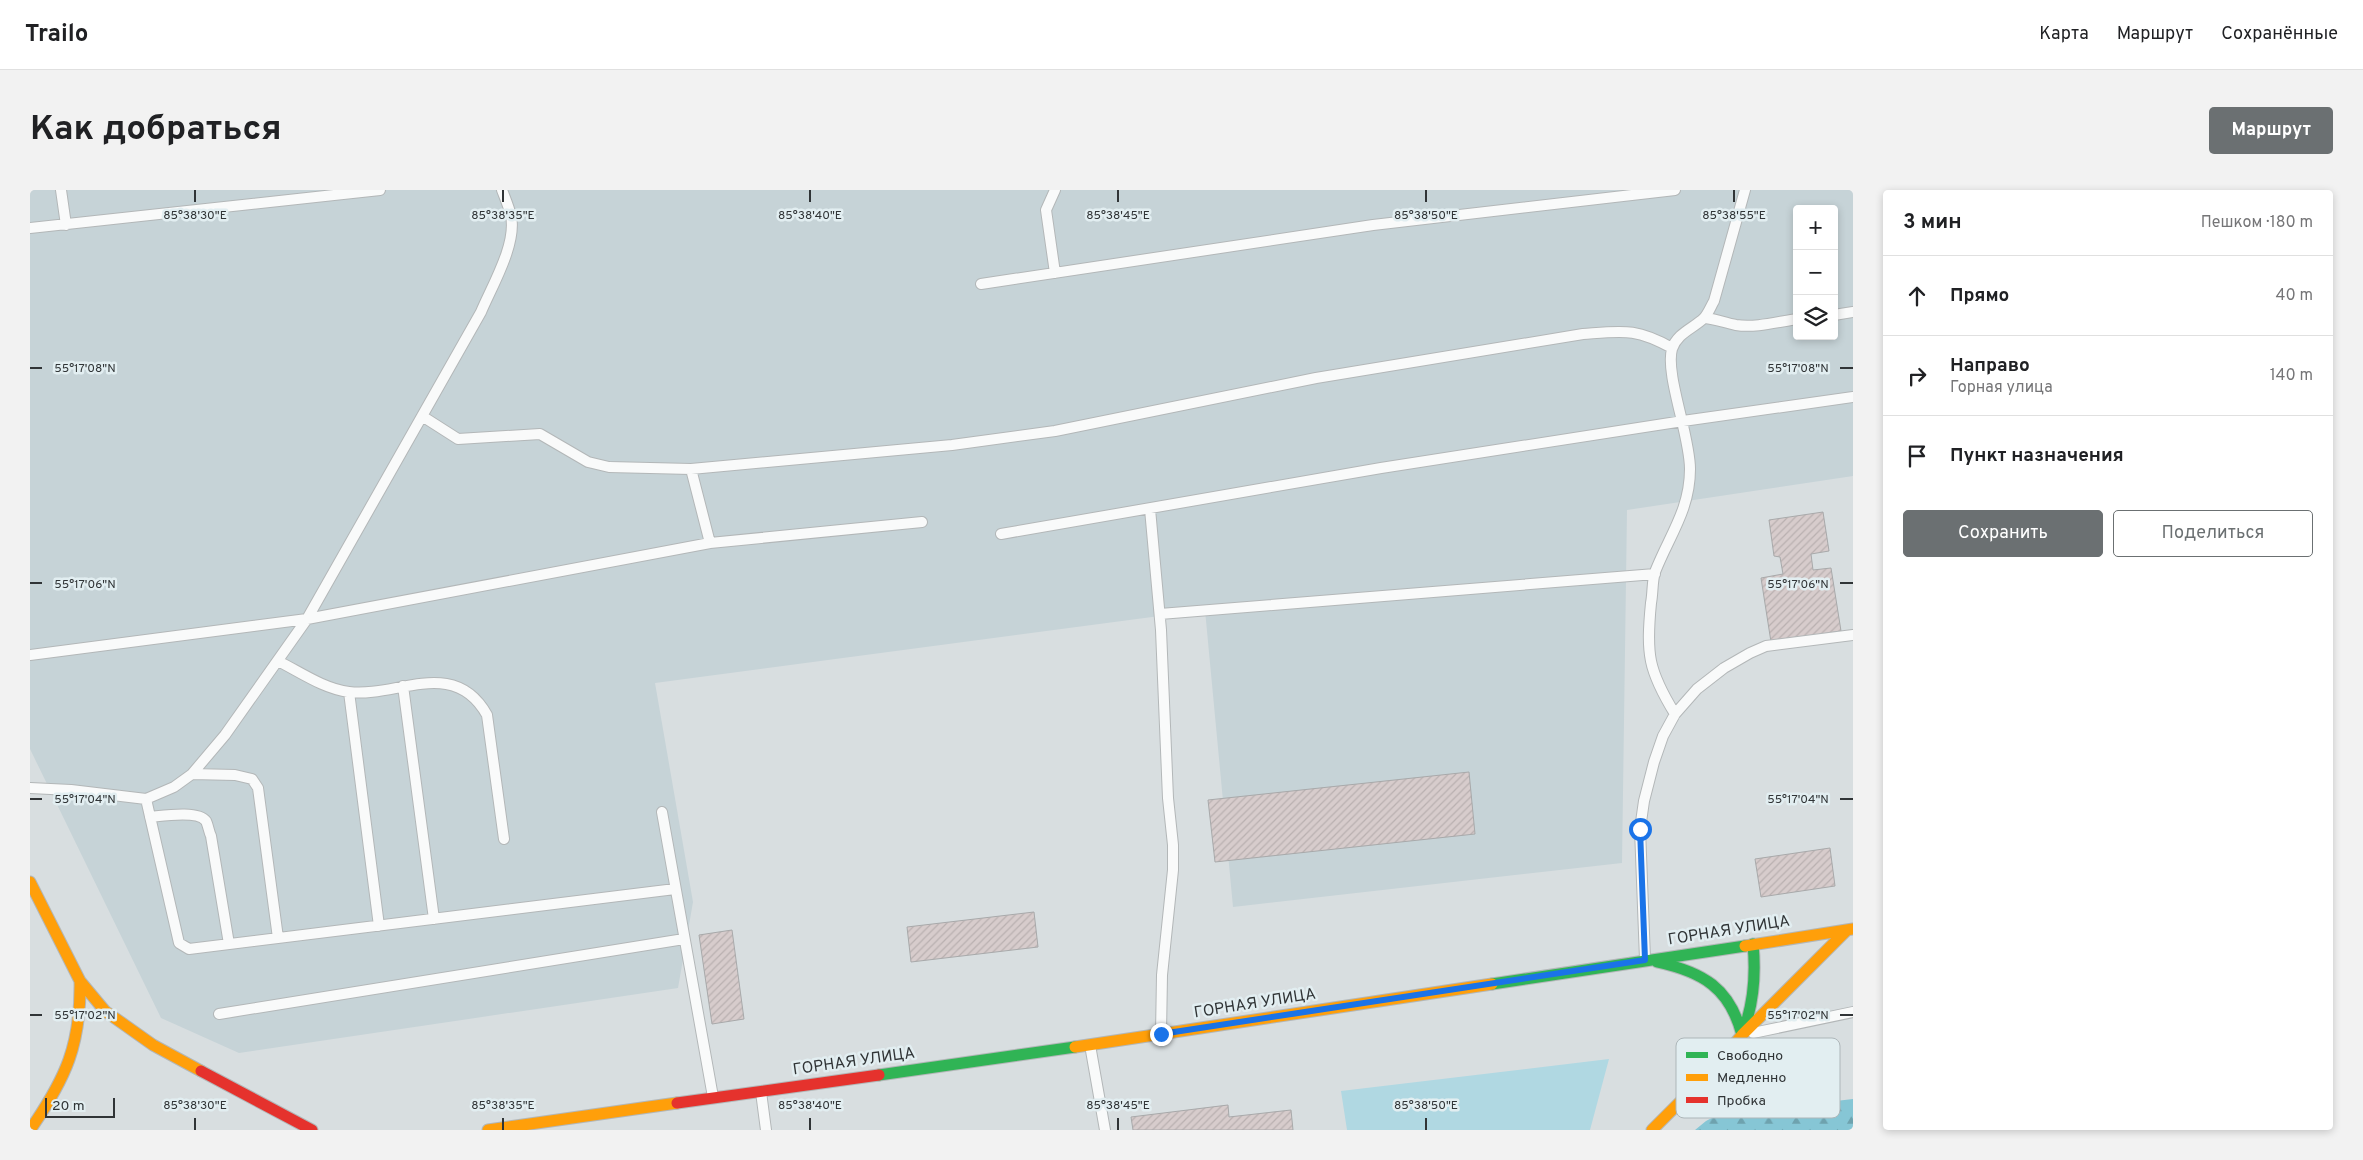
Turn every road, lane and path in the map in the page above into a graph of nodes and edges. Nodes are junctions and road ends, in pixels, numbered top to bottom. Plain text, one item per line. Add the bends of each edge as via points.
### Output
1 (61, 190) edge
2 (380, 190) edge
3 (502, 190) edge
4 (1055, 190) edge
5 (1675, 190) edge
6 (1744, 190) edge
7 (66, 225) junction
8 (30, 228) edge
9 (1055, 273) junction
10 (982, 284) dead end
11 (1853, 312) edge
12 (1838, 314) edge
13 (1705, 318) junction
14 (1793, 320) edge
15 (1672, 348) junction
16 (1853, 397) edge
17 (422, 416) junction
18 (1683, 421) junction
19 (691, 469) junction
20 (1150, 509) junction
21 (922, 522) dead end
22 (1000, 534) dead end
23 (710, 543) junction
24 (1655, 574) junction
25 (1160, 614) junction
26 (307, 619) junction
27 (1853, 635) edge
28 (30, 655) edge
29 (278, 661) junction
30 (403, 686) junction
31 (349, 692) junction
32 (1675, 714) junction
33 (192, 774) junction
34 (30, 788) edge
35 (146, 799) junction
36 (662, 812) dead end
37 (150, 817) junction
38 (504, 839) dead end
39 (30, 882) edge
40 (675, 889) junction
41 (434, 919) junction
42 (379, 926) junction
43 (1850, 929) edge
44 (278, 938) junction
45 (684, 939) junction
46 (229, 944) junction
47 (1753, 944) junction
48 (1645, 960) junction
49 (80, 981) junction
50 (1853, 1012) edge
51 (219, 1014) dead end
52 (1161, 1034) junction
53 (1742, 1035) junction
54 (1739, 1038) edge
55 (1090, 1044) junction
56 (760, 1091) junction
57 (713, 1098) junction
58 (1676, 1106) edge
59 (30, 1130) edge
60 (312, 1130) edge
61 (488, 1130) edge
62 (766, 1130) edge
63 (1105, 1130) edge
64 (1652, 1130) edge

1 - 7 lane
2 - 7 lane
3 - 17 lane via 511,217 511,236 504,258 481,312
4 - 9 lane via 1046,210
5 - 9 lane via 1373,225
6 - 13 lane via 1714,301
7 - 8 lane
9 - 10 lane
11 - 12 lane
13 - 14 lane via 1735,325
13 - 15 lane via 1686,329
15 - 18 lane via 1672,372
15 - 19 lane via 1649,335 1623,331 1583,334 1316,378 1055,432 952,445
16 - 18 lane
17 - 19 lane via 458,439 540,434 595,464
17 - 26 lane
18 - 20 lane via 1391,466
18 - 24 lane via 1689,448 1687,493 1683,513
19 - 23 lane
20 - 22 lane
20 - 25 lane
21 - 23 lane
23 - 26 lane
24 - 25 lane
24 - 32 lane via 1648,633 1650,661 1658,687
25 - 52 lane via 1173,845 1162,975
26 - 28 lane
26 - 29 lane
27 - 32 lane via 1766,646 1750,653 1697,689
29 - 31 lane via 323,684
29 - 33 lane via 225,735
30 - 31 lane
30 - 38 lane via 443,684 457,688 479,702 487,715
30 - 41 lane
31 - 42 lane
32 - 48 lane via 1654,762 1640,829
33 - 35 lane via 174,787
33 - 44 lane via 235,775 252,779 258,788
34 - 35 lane
35 - 37 lane
36 - 40 lane
37 - 46 lane via 179,943 189,949
37 - 46 lane via 186,815 199,816 206,821
39 - 49 street
40 - 41 lane
40 - 45 lane
41 - 42 lane
42 - 44 lane
43 - 47 street, ГОРНАЯ УЛИЦА
43 - 53 street
44 - 46 lane
45 - 51 lane
45 - 57 lane
47 - 48 street, ГОРНАЯ УЛИЦА
47 - 53 street via 1754,996
48 - 52 street, ГОРНАЯ УЛИЦА
48 - 53 street via 1678,966 1708,981 1727,998 1737,1014
49 - 59 street via 78,1035 64,1077
49 - 60 street via 105,1011 152,1045
50 - 53 lane
52 - 55 street, ГОРНАЯ УЛИЦА
53 - 54 street
55 - 56 street, ГОРНАЯ УЛИЦА
55 - 63 lane
56 - 57 street, ГОРНАЯ УЛИЦА
56 - 62 lane
57 - 61 street, ГОРНАЯ УЛИЦА
58 - 64 street

